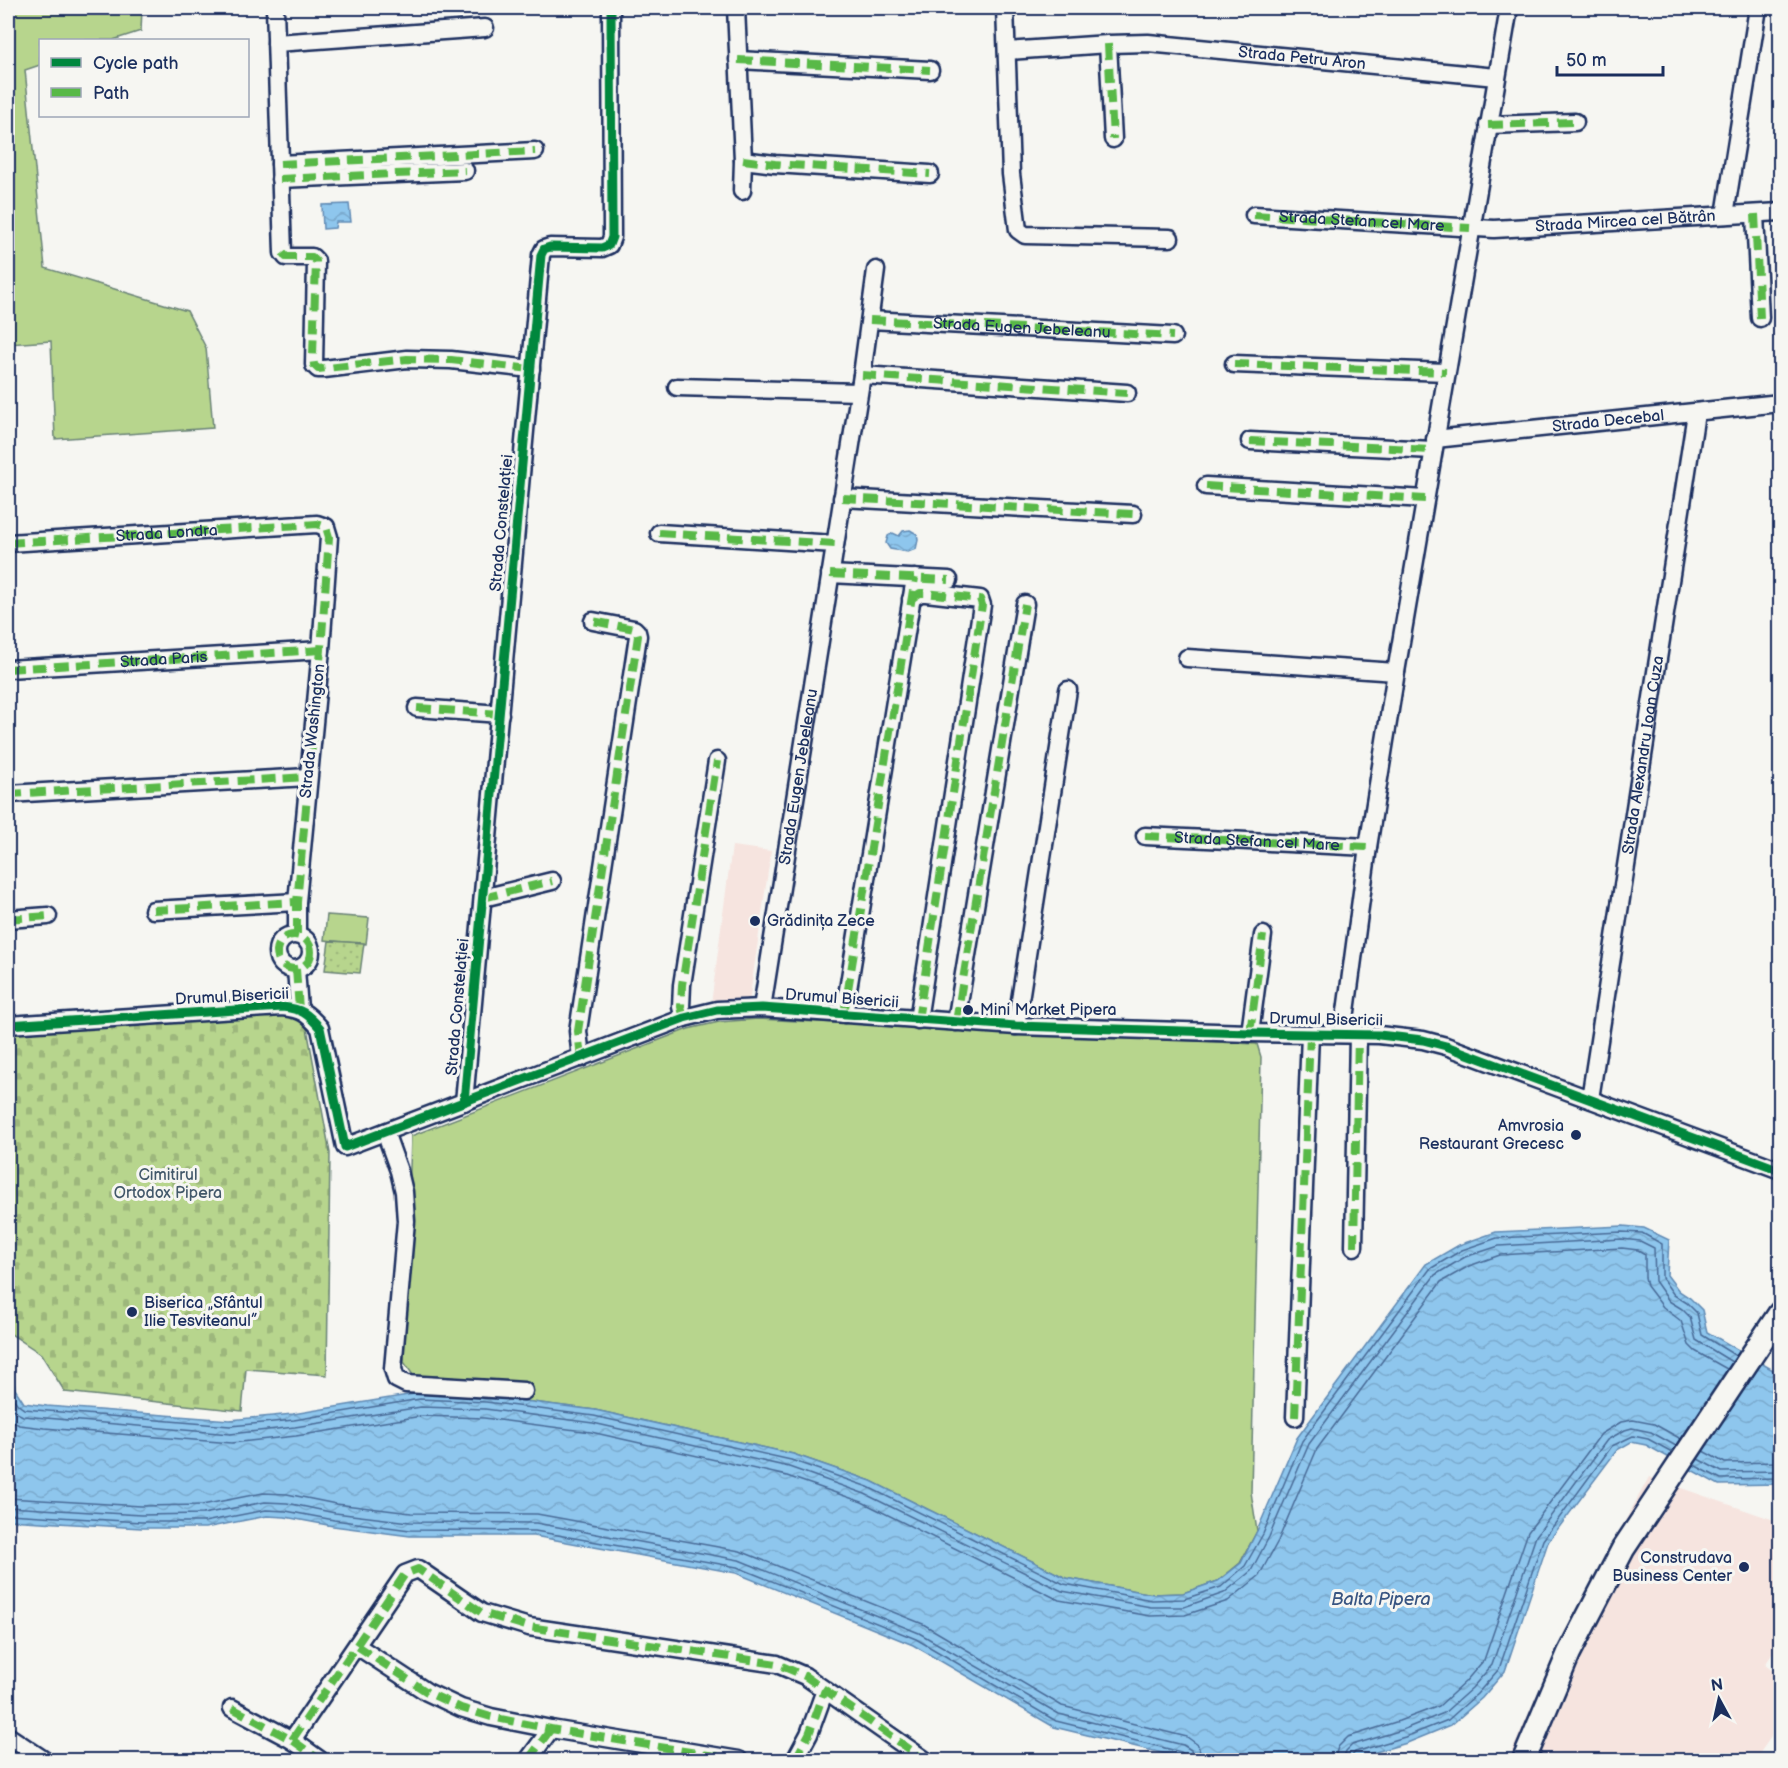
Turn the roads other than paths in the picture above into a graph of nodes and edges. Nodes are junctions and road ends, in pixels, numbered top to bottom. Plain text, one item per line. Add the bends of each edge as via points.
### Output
1 (275, 8) edge
2 (611, 8) edge
3 (736, 8) edge
4 (1005, 8) edge
5 (1509, 8) edge
6 (1758, 8) edge
7 (485, 27) dead end
8 (276, 43) junction
9 (1108, 44) junction
10 (1007, 51) junction
11 (738, 60) junction
12 (930, 70) dead end
13 (1496, 77) junction
14 (1575, 122) dead end
15 (1488, 125) junction
16 (1113, 139) dead end
17 (535, 152) dead end
18 (743, 160) junction
19 (465, 171) dead end
20 (280, 172) junction
21 (930, 174) dead end
22 (742, 191) dead end
23 (1780, 212) edge
24 (1755, 213) junction
25 (1725, 215) junction
26 (1254, 216) dead end
27 (1470, 228) junction
28 (1170, 238) dead end
29 (876, 270) dead end
30 (1760, 318) dead end
31 (870, 320) junction
32 (1173, 336) dead end
33 (1234, 364) dead end
34 (531, 369) junction
35 (1446, 372) junction
36 (860, 383) junction
37 (676, 387) dead end
38 (1127, 393) dead end
39 (1780, 403) edge
40 (1696, 413) junction
41 (1250, 441) dead end
42 (1434, 444) junction
43 (1206, 486) dead end
44 (842, 498) junction
45 (1425, 499) junction
46 (1133, 514) dead end
47 (326, 527) joint
48 (659, 533) dead end
49 (8, 543) edge
50 (835, 544) junction
51 (830, 574) junction
52 (915, 578) junction
53 (949, 580) dead end
54 (911, 600) junction
55 (1025, 604) dead end
56 (592, 621) dead end
57 (321, 650) junction
58 (1187, 658) dead end
59 (8, 669) edge
60 (1396, 672) junction
61 (1068, 690) dead end
62 (417, 708) dead end
63 (500, 714) junction
64 (717, 761) dead end
65 (308, 777) junction
66 (8, 794) edge
67 (1145, 836) dead end
68 (1368, 847) junction
69 (552, 881) dead end
70 (483, 898) junction
71 (297, 902) junction
72 (153, 910) dead end
73 (48, 916) dead end
74 (8, 919) edge
75 (297, 935) junction
76 (1263, 935) dead end
77 (296, 969) junction
78 (762, 1008) junction
79 (299, 1009) junction
80 (844, 1014) junction
81 (684, 1018) junction
82 (918, 1020) junction
83 (956, 1023) junction
84 (8, 1025) edge
85 (1016, 1026) junction
86 (1250, 1034) junction
87 (1310, 1034) junction
88 (1351, 1034) junction
89 (581, 1058) junction
90 (1590, 1099) junction
91 (464, 1102) junction
92 (385, 1132) junction
93 (1780, 1170) edge
94 (1354, 1247) dead end
95 (1780, 1313) edge
96 (524, 1391) dead end
97 (1295, 1417) dead end
98 (357, 1646) junction
99 (825, 1689) junction
100 (232, 1708) dead end
101 (551, 1729) junction
102 (8, 1736) edge
103 (292, 1740) junction
104 (681, 1756) edge
105 (44, 1761) edge
106 (320, 1761) edge
107 (528, 1761) edge
108 (739, 1761) edge
109 (795, 1761) edge
110 (926, 1761) edge
111 (1524, 1761) edge

1 - 8 street
2 - 34 street, Strada Constelației via 612,237 609,245 602,248 544,249
3 - 11 street
4 - 10 street
5 - 13 street, Strada Ștefan cel Mare
6 - 25 street
7 - 8 street
8 - 20 street
9 - 10 street, Strada Petru Aron
9 - 13 street, Strada Petru Aron via 1197,47
9 - 16 street
10 - 28 street via 1011,174 1018,230 1025,235
11 - 12 street
11 - 18 street
13 - 15 street, Strada Ștefan cel Mare
14 - 15 street
15 - 27 street, Strada Ștefan cel Mare
17 - 20 street
18 - 21 street
18 - 22 street
19 - 20 street
20 - 34 street via 283,253 286,257 312,257 316,261 313,355 318,369 407,359
23 - 24 street, Strada Mircea cel Bătrân
24 - 25 street, Strada Mircea cel Bătrân
24 - 30 street
25 - 27 street, Strada Mircea cel Bătrân
26 - 27 street, Strada Ștefan cel Mare
27 - 35 street, Strada Ștefan cel Mare
29 - 31 street, Strada Eugen Jebeleanu
31 - 32 street, Strada Eugen Jebeleanu
31 - 36 street, Strada Eugen Jebeleanu
33 - 35 street
34 - 63 street, Strada Constelației
35 - 42 street, Strada Ștefan cel Mare
36 - 37 street
36 - 38 street
36 - 44 street, Strada Eugen Jebeleanu
39 - 40 street, Strada Decebal
40 - 42 street, Strada Decebal
40 - 90 street, Strada Alexandru Ioan Cuza
41 - 42 street, Strada Decebal
42 - 45 street, Strada Ștefan cel Mare
43 - 45 street
44 - 46 street
44 - 50 street, Strada Eugen Jebeleanu
45 - 60 street, Strada Ștefan cel Mare
47 - 49 street, Strada Londra via 317,524
47 - 57 street, Strada Washington via 329,537
48 - 50 street
50 - 51 street, Strada Eugen Jebeleanu
51 - 52 street
51 - 78 street, Strada Eugen Jebeleanu
52 - 53 street
52 - 54 street
54 - 80 street
54 - 82 street via 926,593 980,599 982,605
55 - 83 street
56 - 89 street via 634,629 638,636 578,1031
57 - 59 street, Strada Paris
57 - 65 street, Strada Washington
58 - 60 street
60 - 68 street, Strada Ștefan cel Mare
61 - 85 street
62 - 63 street
63 - 70 street, Strada Constelației
64 - 81 street via 682,985
65 - 66 street
65 - 71 street, Strada Washington
67 - 68 street, Strada Ștefan cel Mare
68 - 88 street, Strada Ștefan cel Mare
69 - 70 street
70 - 91 street, Strada Constelației
71 - 72 street
71 - 75 street, Strada Washington
73 - 74 street
75 - 77 street via 306,939 312,951 306,964
75 - 77 street via 283,939 277,953 282,963
76 - 86 street, Drumul Bisericii
77 - 79 street
78 - 80 street, Drumul Bisericii
78 - 81 street, Drumul Bisericii via 717,1010
79 - 84 street, Drumul Bisericii
79 - 92 street, Drumul Bisericii via 320,1028 338,1150
80 - 82 street, Drumul Bisericii
81 - 89 street, Drumul Bisericii
82 - 83 street, Drumul Bisericii
83 - 85 street, Drumul Bisericii
85 - 86 street, Drumul Bisericii
86 - 87 street, Drumul Bisericii
87 - 88 street, Drumul Bisericii
87 - 97 street, Drumul Bisericii
88 - 90 street, Drumul Bisericii via 1446,1046
88 - 94 street, Strada Ștefan cel Mare
89 - 91 street, Drumul Bisericii
90 - 93 street, Drumul Bisericii
91 - 92 street, Drumul Bisericii
92 - 96 street via 404,1192 406,1221 393,1369 396,1379 406,1384
95 - 111 main road via 1613,1566 1569,1653
98 - 99 street via 405,1574 418,1569 482,1613 505,1621 777,1664
98 - 101 street via 427,1692 461,1708
98 - 103 street
99 - 109 street
99 - 110 street
100 - 103 street
101 - 104 street
101 - 107 street
102 - 105 street
103 - 106 street
104 - 108 street via 723,1756

